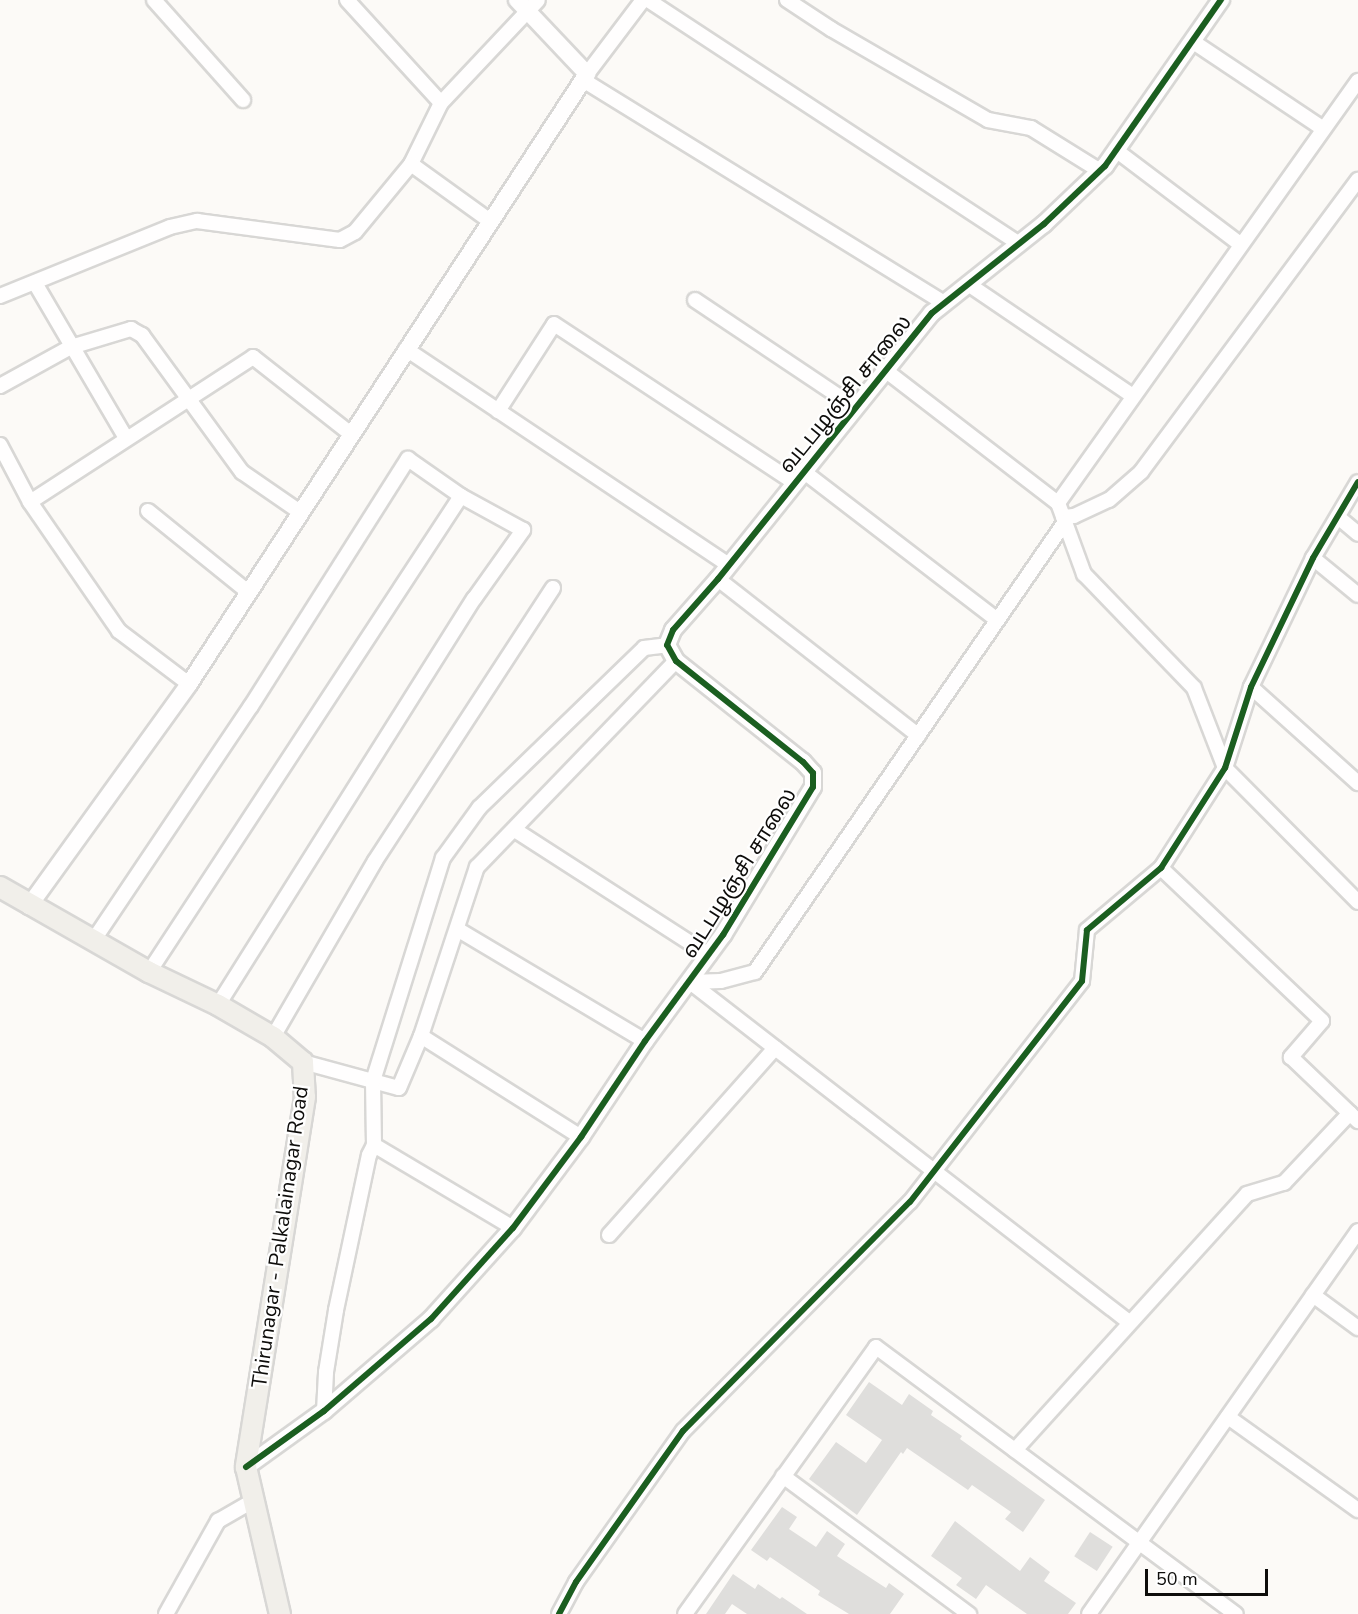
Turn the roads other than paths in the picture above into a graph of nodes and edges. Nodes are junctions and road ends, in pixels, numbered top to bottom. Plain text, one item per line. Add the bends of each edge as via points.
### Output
1 (154, 0) edge
2 (347, 0) edge
3 (646, 0) edge
4 (787, 0) edge
5 (1221, 0) edge
6 (528, 4) edge
7 (1192, 41) junction
8 (585, 77) junction
9 (1358, 81) edge
10 (243, 100) dead end
11 (441, 102) junction
12 (1322, 128) junction
13 (1117, 151) junction
14 (411, 164) junction
15 (1100, 171) junction
16 (1358, 180) edge
17 (490, 221) junction
18 (1019, 243) junction
19 (1240, 244) junction
20 (35, 282) junction
21 (968, 284) junction
22 (0, 297) edge
23 (695, 300) dead end
24 (944, 303) junction
25 (71, 347) junction
26 (406, 349) junction
27 (885, 370) junction
28 (0, 386) edge
29 (1133, 396) junction
30 (190, 397) junction
31 (855, 407) junction
32 (498, 411) junction
33 (351, 434) junction
34 (126, 438) junction
35 (0, 444) edge
36 (799, 477) junction
37 (1358, 482) edge
38 (461, 496) junction
39 (30, 502) junction
40 (1058, 503) junction
41 (148, 511) dead end
42 (300, 512) junction
43 (1338, 517) junction
44 (1064, 519) junction
45 (1358, 534) edge
46 (1313, 558) junction
47 (729, 566) junction
48 (718, 579) junction
49 (553, 588) dead end
50 (248, 592) junction
51 (1358, 595) edge
52 (997, 621) junction
53 (667, 645) junction
54 (676, 661) junction
55 (189, 684) junction
56 (1251, 687) junction
57 (918, 735) junction
58 (1225, 768) junction
59 (1358, 783) edge
60 (514, 830) junction
61 (1161, 868) junction
62 (0, 887) edge
63 (1358, 902) edge
64 (29, 906) junction
65 (457, 928) junction
66 (93, 941) junction
67 (709, 955) junction
68 (149, 972) junction
69 (690, 982) junction
70 (218, 1005) junction
71 (421, 1035) junction
72 (273, 1038) junction
73 (645, 1041) junction
74 (775, 1048) junction
75 (303, 1062) junction
76 (373, 1081) junction
77 (1354, 1117) edge
78 (581, 1137) junction
79 (374, 1145) junction
80 (933, 1172) junction
81 (513, 1228) junction
82 (1358, 1231) edge
83 (609, 1234) dead end
84 (1313, 1295) junction
85 (1129, 1322) junction
86 (1358, 1328) edge
87 (324, 1412) junction
88 (1228, 1417) junction
89 (1016, 1450) junction
90 (246, 1467) junction
91 (783, 1476) junction
92 (252, 1501) junction
93 (1358, 1510) edge
94 (1140, 1543) junction
95 (166, 1614) edge
96 (280, 1614) edge
97 (559, 1614) edge
98 (685, 1614) edge
99 (969, 1614) edge
100 (1089, 1614) edge
101 (1236, 1614) edge

1 - 10 street
2 - 11 street
3 - 8 street
3 - 18 street
4 - 15 street via 988,120 1031,128
5 - 7 street, வடபழஞ்சி சாலை
6 - 8 street
6 - 11 street
7 - 12 street
7 - 13 street, வடபழஞ்சி சாலை
8 - 17 street
8 - 24 street
9 - 12 street
11 - 14 street
12 - 19 street
13 - 15 street, வடபழஞ்சி சாலை
13 - 19 street
14 - 17 street
14 - 20 street via 355,232 340,240 197,221 170,227
15 - 18 street, வடபழஞ்சி சாலை
16 - 44 street via 1141,472 1109,500
17 - 26 street
18 - 21 street, வடபழஞ்சி சாலை
19 - 29 street
20 - 22 street
20 - 25 street
21 - 24 street, வடபழஞ்சி சாலை
21 - 29 street
23 - 31 street
24 - 27 street, வடபழஞ்சி சாலை
25 - 28 street
25 - 30 street via 131,329 142,335
25 - 34 street
26 - 32 street
26 - 33 street
27 - 31 street, வடபழஞ்சி சாலை
27 - 40 street
29 - 40 street
30 - 33 street via 253,357
30 - 34 street
30 - 42 street via 242,472
31 - 36 street, வடபழஞ்சி சாலை
32 - 36 street via 554,324
32 - 47 street
33 - 42 street
34 - 39 street
35 - 39 street
36 - 47 street, வடபழஞ்சி சாலை
36 - 52 street
37 - 43 street
38 - 66 street via 408,459 251,706
38 - 68 street
38 - 70 street via 523,530 474,599
39 - 55 street via 119,631
40 - 44 street
41 - 50 street
42 - 50 street
43 - 45 street
43 - 46 street
44 - 52 street
44 - 58 street via 1084,574 1194,688
46 - 51 street
46 - 56 street
47 - 48 street, வடபழஞ்சி சாலை
48 - 53 street, வடபழஞ்சி சாலை via 674,630
48 - 57 street
49 - 72 street via 375,861
50 - 55 street
52 - 57 street
53 - 54 street, வடபழஞ்சி சாலை
53 - 76 street via 644,648 480,808 443,858
54 - 60 street
54 - 67 street, வடபழஞ்சி சாலை via 813,773 813,787
55 - 64 street
56 - 58 street
56 - 59 street
57 - 69 street via 755,972 721,981
58 - 61 street
58 - 63 street
60 - 65 street via 477,867
60 - 67 street
61 - 77 street via 1322,1021 1291,1057
61 - 80 street via 1087,930 1082,981
62 - 64 main road, Thirunagar - Palkalainagar Road
64 - 66 main road, Thirunagar - Palkalainagar Road
65 - 71 street
65 - 73 street
66 - 68 main road, Thirunagar - Palkalainagar Road
67 - 69 street, வடபழஞ்சி சாலை
68 - 70 main road, Thirunagar - Palkalainagar Road
69 - 73 street, வடபழஞ்சி சாலை
69 - 74 street
70 - 72 main road, Thirunagar - Palkalainagar Road
71 - 76 street via 399,1088
71 - 78 street
72 - 75 main road, Thirunagar - Palkalainagar Road
73 - 78 street, வடபழஞ்சி சாலை
74 - 80 street
74 - 83 street
75 - 76 street
75 - 90 main road, Thirunagar - Palkalainagar Road via 305,1097
76 - 79 street
77 - 85 street via 1284,1183 1247,1194
78 - 81 street, வடபழஞ்சி சாலை
79 - 81 street
79 - 87 street via 336,1310
80 - 85 street
80 - 97 street via 910,1202 683,1431 576,1582
81 - 87 street, வடபழஞ்சி சாலை via 431,1319
82 - 84 street
84 - 86 street
84 - 88 street
85 - 89 street
87 - 90 street, வடபழஞ்சி சாலை
88 - 93 street
88 - 94 street
89 - 91 street via 876,1347
89 - 94 street
90 - 92 main road, Thirunagar - Palkalainagar Road
91 - 98 street
91 - 99 street
92 - 95 street via 218,1521
92 - 96 main road, Thirunagar - Palkalainagar Road
94 - 100 street
94 - 101 street

